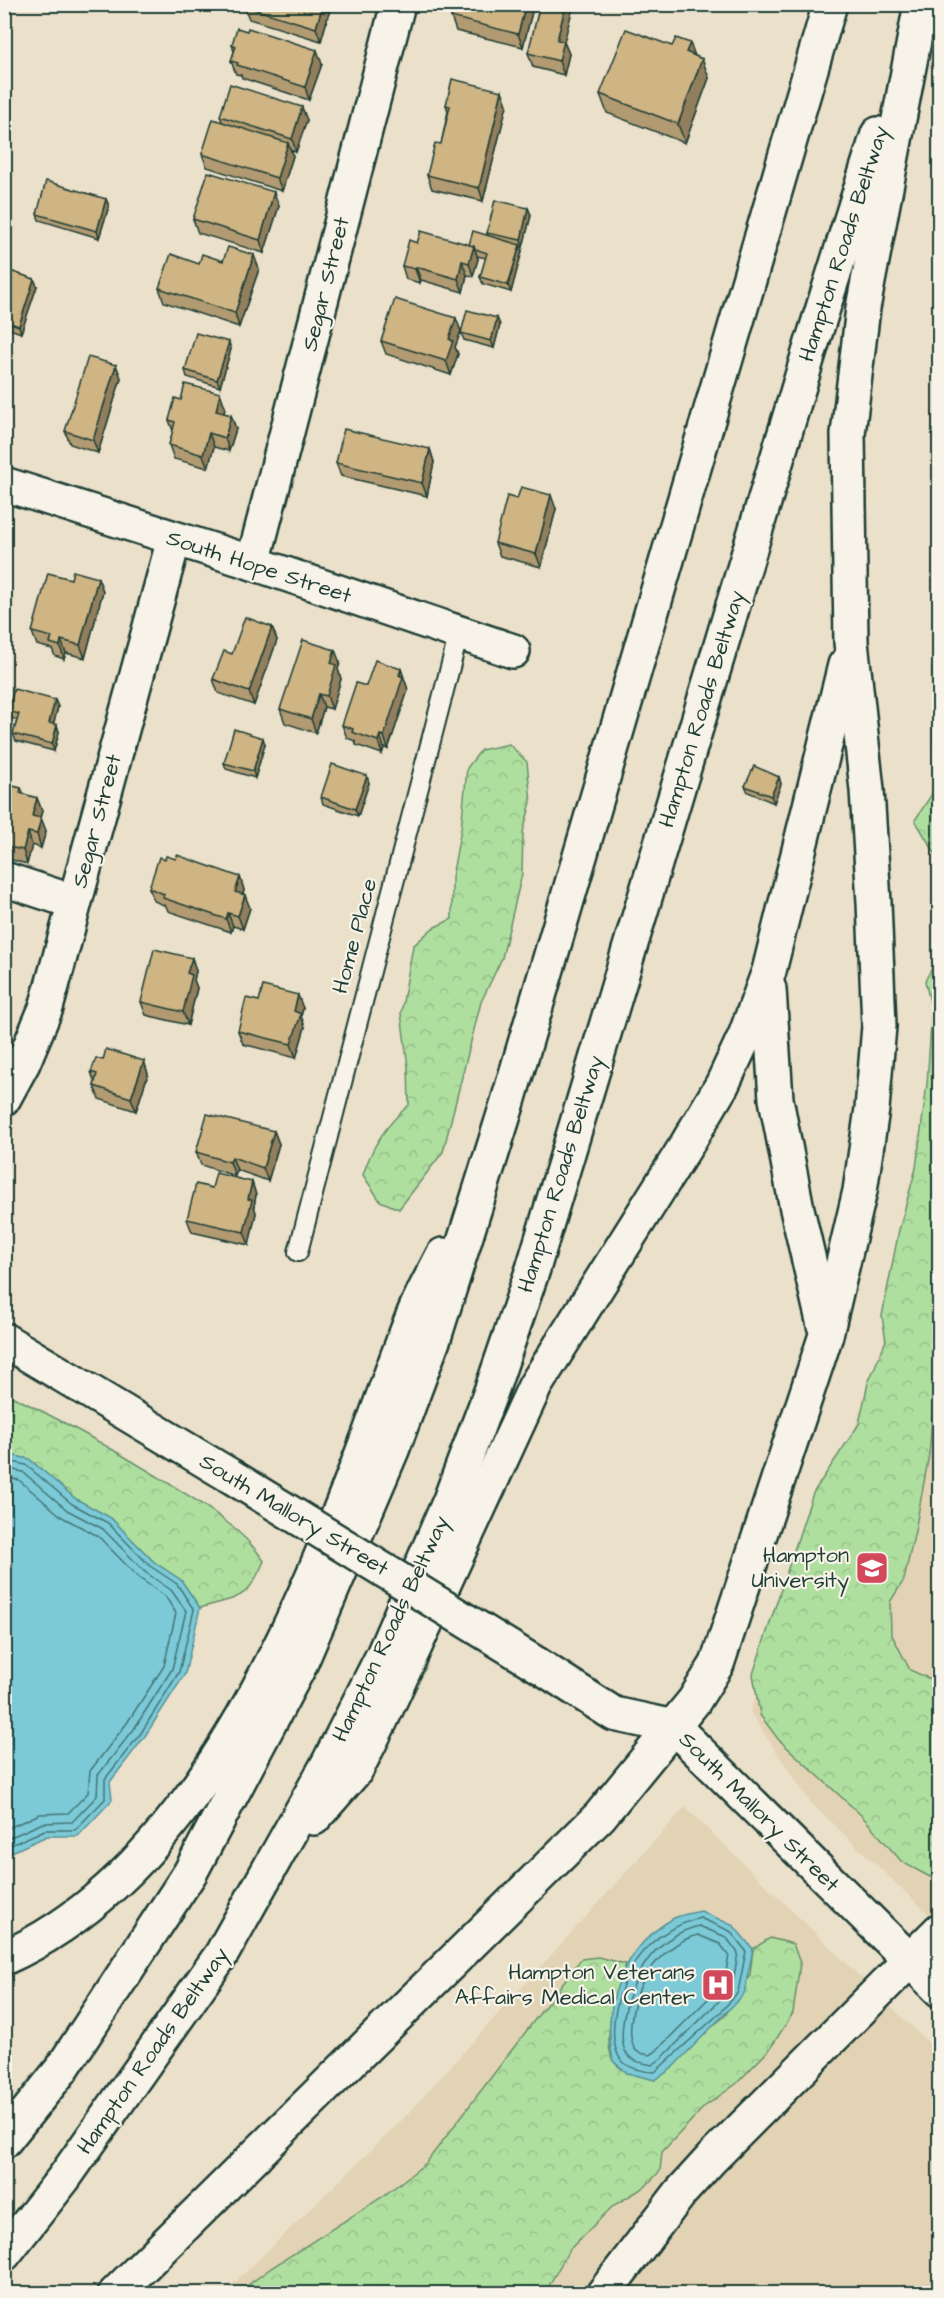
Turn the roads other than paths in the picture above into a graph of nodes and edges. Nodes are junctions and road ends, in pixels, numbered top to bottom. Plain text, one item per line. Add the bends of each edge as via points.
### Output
1 (398, 4) edge
2 (830, 4) edge
3 (920, 4) edge
4 (4, 484) edge
5 (174, 539) junction
6 (253, 563) junction
7 (459, 633) junction
8 (850, 642) junction
9 (513, 651) dead end
10 (4, 879) edge
11 (74, 902) junction
12 (769, 971) junction
13 (4, 1098) edge
14 (488, 1167) junction
15 (298, 1252) dead end
16 (826, 1335) junction
17 (4, 1340) edge
18 (674, 1727) junction
19 (270, 1869) junction
20 (939, 1930) edge
21 (4, 1958) edge
22 (909, 1962) junction
23 (939, 1990) edge
24 (4, 2141) edge
25 (4, 2254) edge
26 (115, 2294) edge
27 (603, 2294) edge

1 - 6 main road, Segar Street
2 - 14 main road
3 - 8 main road via 863,308 852,388 847,478
3 - 19 main road, Hampton Roads Beltway via 812,343 584,1106 493,1386 450,1500 383,1655
4 - 5 main road, South Hope Street
5 - 6 main road, South Hope Street
5 - 11 main road, Segar Street
6 - 7 main road, South Hope Street
7 - 9 main road, South Hope Street
7 - 15 lane, Home Place
8 - 12 main road
8 - 16 main road via 867,790 879,1026 860,1191
10 - 11 main road
11 - 13 main road, Segar Street via 39,1028
12 - 16 main road via 776,1099
12 - 19 main road via 722,1084 535,1386 356,1770
14 - 21 main road via 413,1314 365,1446 308,1584 230,1739 192,1796 117,1882 48,1934
14 - 24 main road via 434,1338 392,1450 299,1667 190,1873 61,2070
16 - 18 main road via 717,1664
17 - 18 main road, South Mallory Street, bridge via 614,1714
18 - 22 main road, South Mallory Street
18 - 26 main road via 600,1816
19 - 25 main road, Hampton Roads Beltway via 221,1954 64,2178
20 - 22 main road
22 - 23 main road, South Mallory Street
22 - 27 main road via 712,2158

